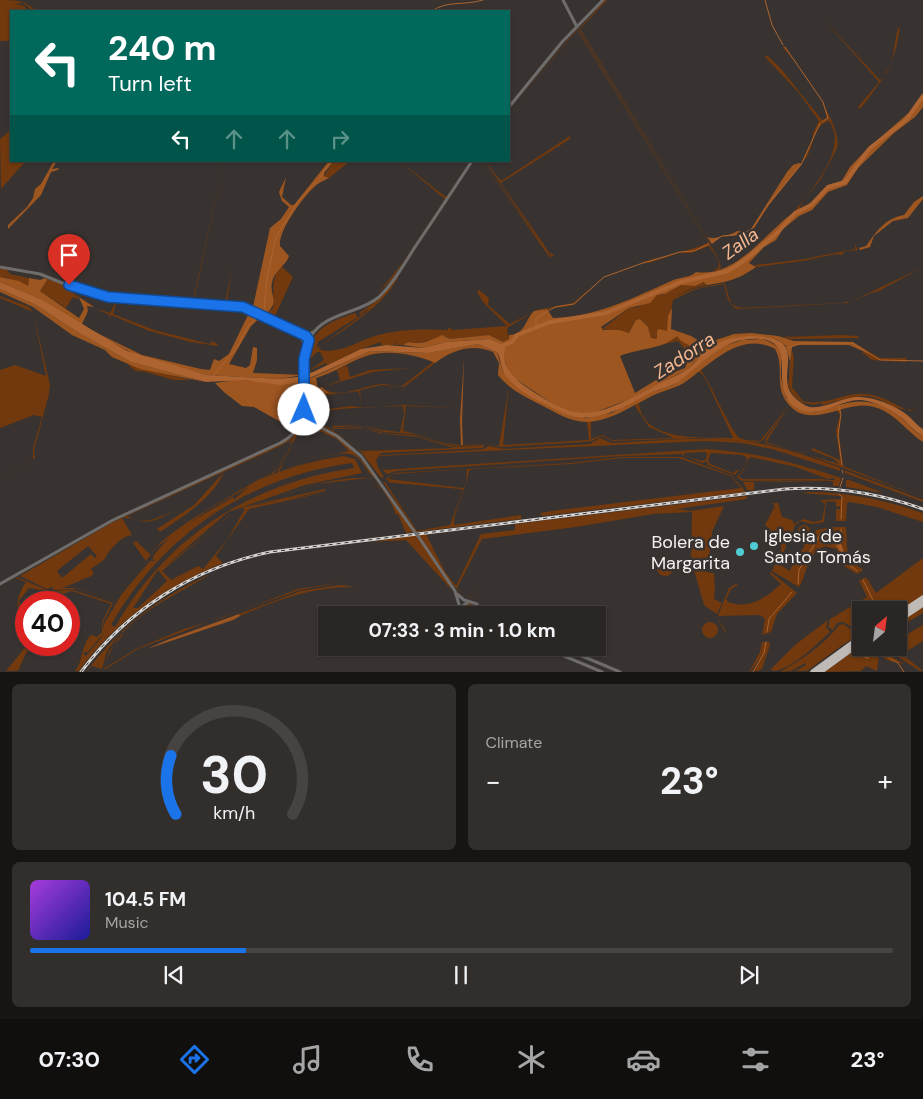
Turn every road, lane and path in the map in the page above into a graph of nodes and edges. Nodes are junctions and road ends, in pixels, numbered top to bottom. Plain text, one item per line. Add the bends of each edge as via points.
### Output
1 (563, 0) edge
2 (603, 0) edge
3 (577, 27) junction
4 (510, 106) edge
5 (471, 162) edge
6 (1, 267) edge
7 (316, 330) junction
8 (302, 336) junction
9 (309, 340) junction
10 (306, 348) junction
11 (303, 418) junction
12 (0, 584) edge
13 (455, 592) junction
14 (923, 598) edge
15 (468, 602) junction
16 (923, 604) edge
17 (459, 606) edge
18 (463, 606) edge
19 (478, 606) edge
20 (908, 608) edge
21 (908, 614) edge
22 (852, 643) edge
23 (852, 648) edge
24 (838, 652) junction
25 (563, 656) edge
26 (582, 656) edge
27 (602, 672) edge
28 (620, 672) edge
29 (809, 672) edge
30 (813, 672) edge
31 (822, 672) edge

1 - 3 street
2 - 3 street
3 - 4 street
5 - 7 street via 386,290 372,302 327,321
6 - 8 street via 46,275 82,291 108,297 243,307
7 - 8 street
7 - 9 street
8 - 9 street
8 - 10 street
9 - 10 street
10 - 11 street
11 - 12 street via 294,433 280,443 113,520
11 - 13 street, bridge via 338,436 361,456
13 - 15 street
13 - 17 street
14 - 20 highway
15 - 18 street
15 - 19 street
16 - 21 highway
22 - 24 highway
23 - 31 highway
24 - 29 highway
24 - 30 highway
25 - 27 street
26 - 28 street

